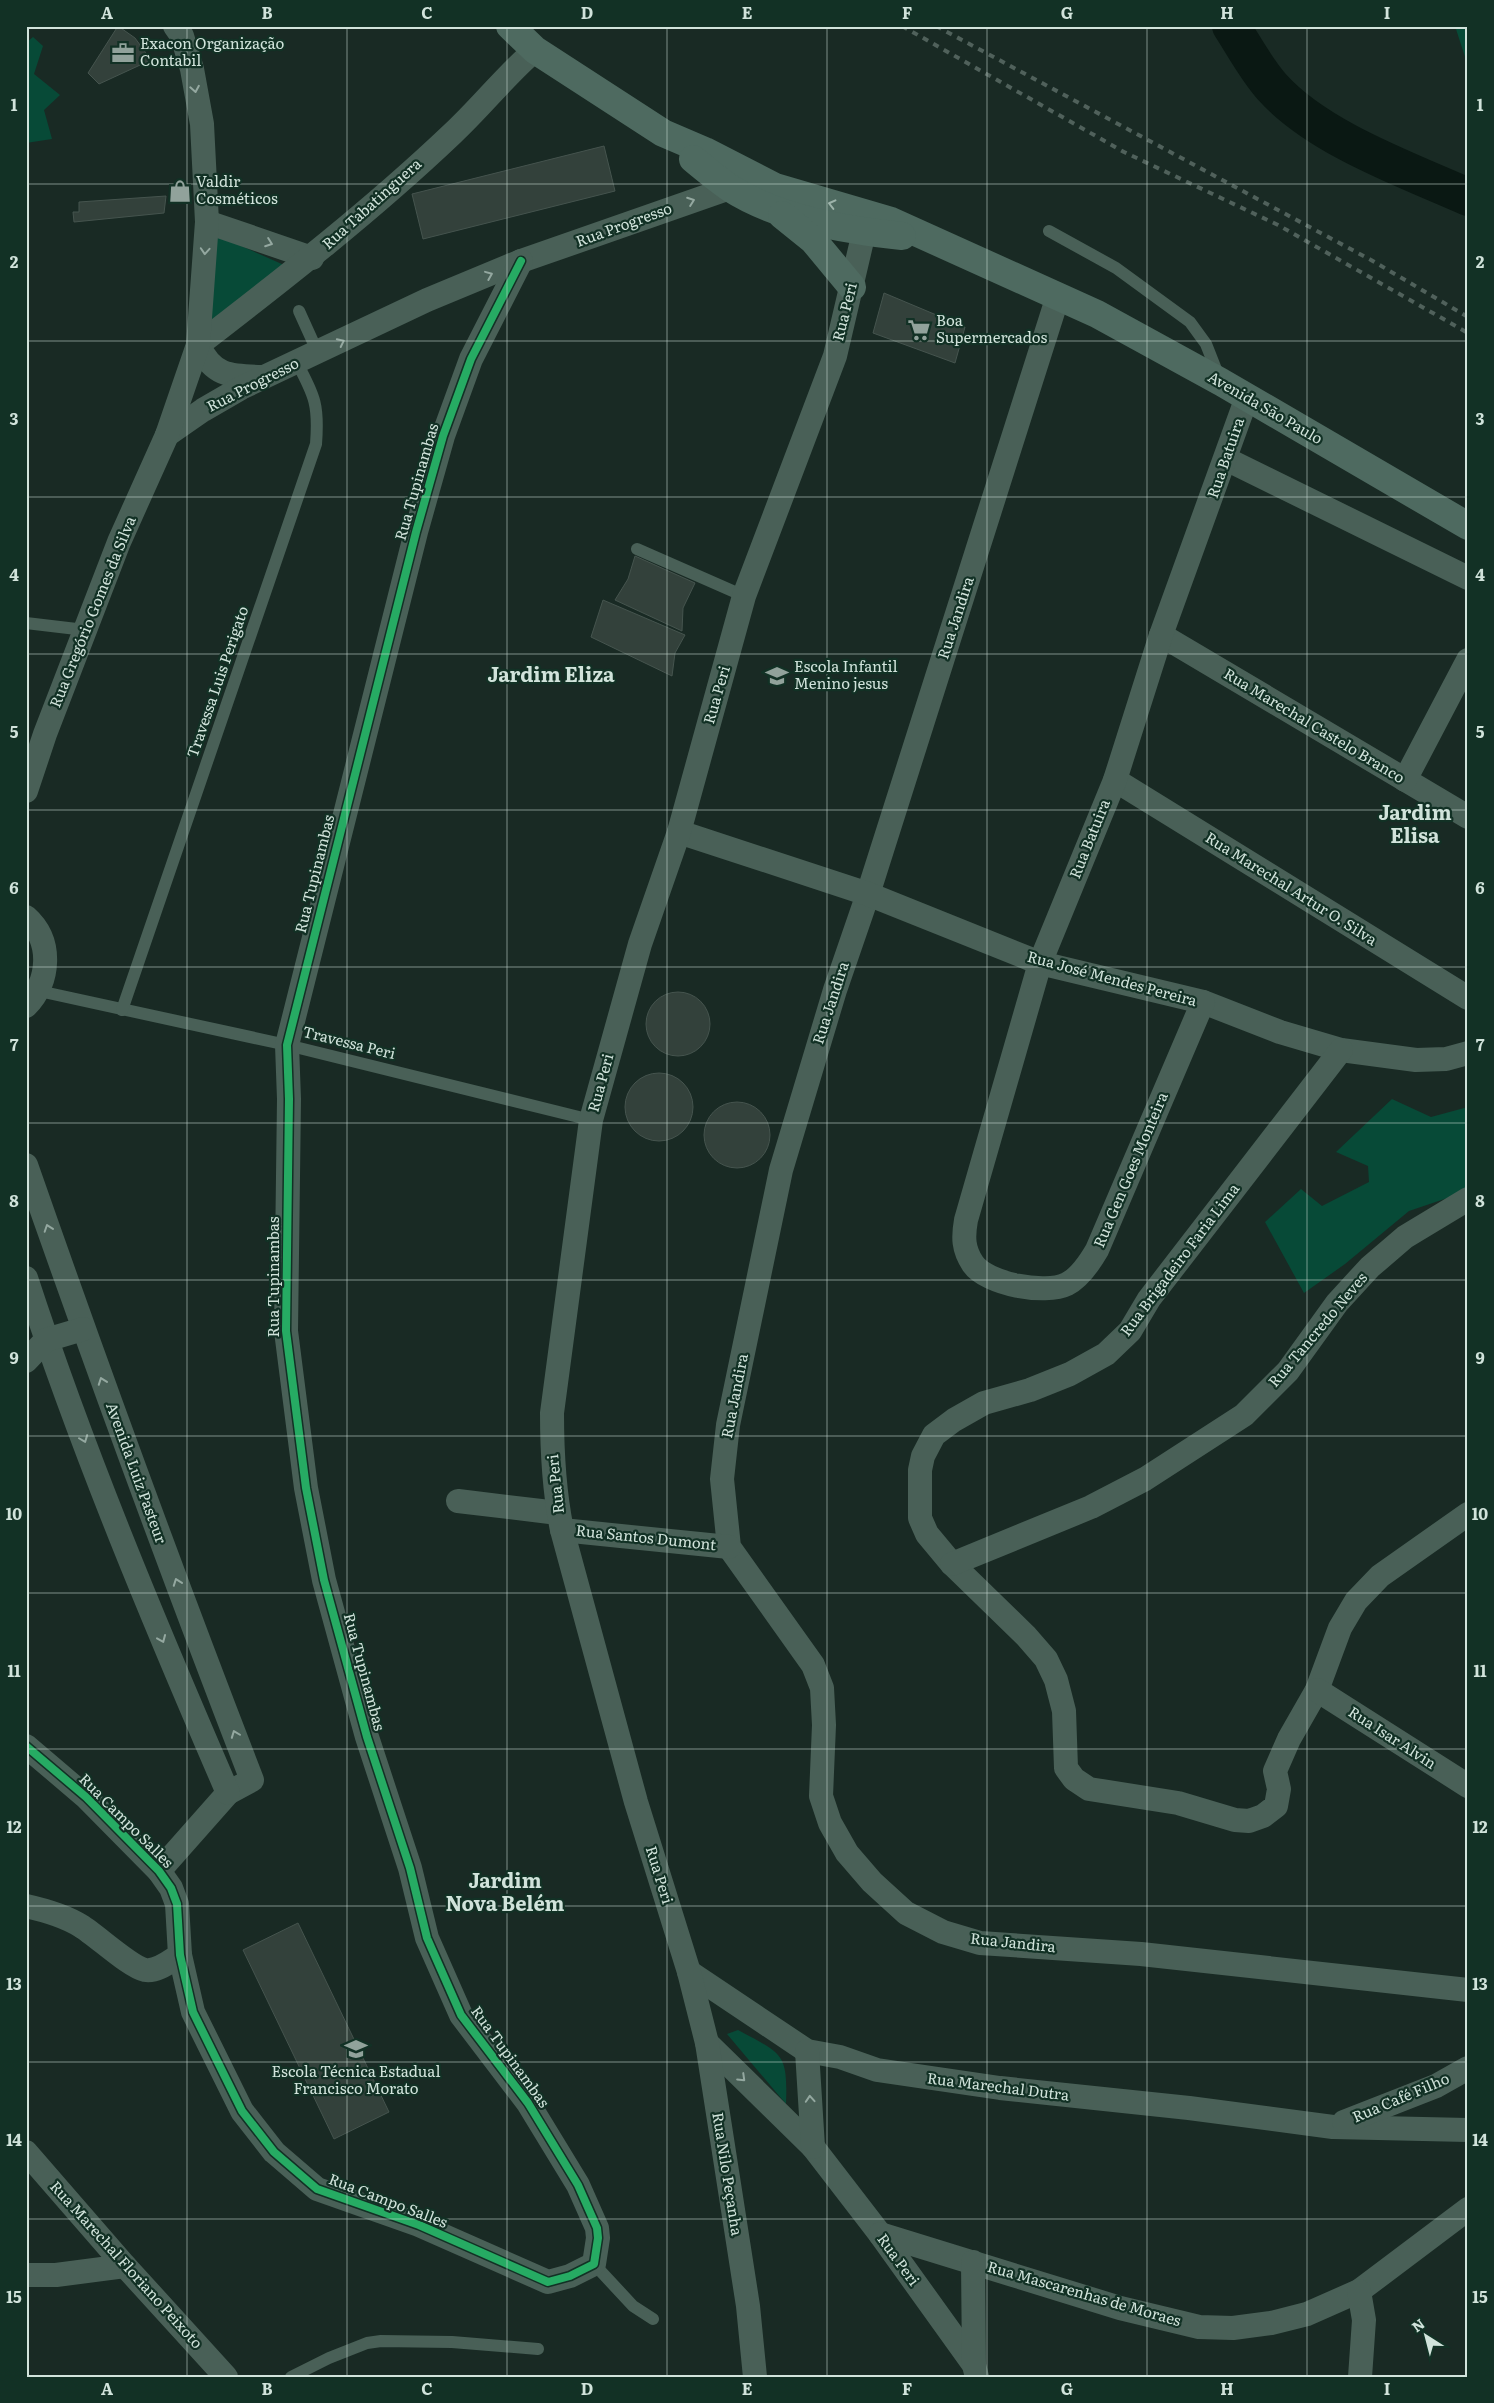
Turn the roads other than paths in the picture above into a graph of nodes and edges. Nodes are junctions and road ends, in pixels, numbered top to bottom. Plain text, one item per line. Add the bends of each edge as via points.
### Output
1 (176, 26) edge
2 (525, 36) edge
3 (740, 181) junction
4 (777, 211) junction
5 (207, 222) junction
6 (867, 223) junction
7 (1049, 230) dead end
8 (312, 258) junction
9 (521, 262) junction
10 (852, 288) junction
11 (1058, 296) junction
12 (299, 311) dead end
13 (198, 345) junction
14 (318, 353) junction
15 (297, 363) junction
16 (265, 377) junction
17 (1221, 382) junction
18 (1247, 397) junction
19 (167, 435) junction
20 (1226, 458) junction
21 (1468, 526) edge
22 (637, 549) dead end
23 (1468, 578) edge
24 (744, 596) junction
25 (26, 623) edge
26 (85, 630) junction
27 (1161, 635) junction
28 (1468, 660) edge
29 (1115, 780) junction
30 (1405, 780) junction
31 (26, 791) edge
32 (1468, 816) edge
33 (679, 832) junction
34 (868, 894) junction
35 (26, 917) edge
36 (1040, 963) junction
37 (1468, 998) edge
38 (33, 999) edge
39 (1202, 1002) junction
40 (122, 1010) junction
41 (287, 1045) junction
42 (1341, 1050) junction
43 (1468, 1053) edge
44 (591, 1120) junction
45 (26, 1165) edge
46 (1468, 1199) edge
47 (990, 1277) joint
48 (26, 1278) edge
49 (83, 1329) junction
50 (46, 1340) junction
51 (26, 1361) edge
52 (458, 1501) dead end
53 (1468, 1514) edge
54 (560, 1521) junction
55 (729, 1547) junction
56 (952, 1564) junction
57 (1317, 1690) junction
58 (26, 1746) edge
59 (1468, 1786) edge
60 (228, 1793) junction
61 (158, 1870) junction
62 (26, 1906) edge
63 (180, 1955) junction
64 (689, 1972) junction
65 (1468, 1990) edge
66 (707, 2044) junction
67 (807, 2050) junction
68 (1468, 2068) edge
69 (1333, 2127) junction
70 (1468, 2130) edge
71 (813, 2147) junction
72 (26, 2152) edge
73 (1468, 2209) edge
74 (880, 2234) junction
75 (974, 2262) junction
76 (594, 2264) junction
77 (125, 2266) junction
78 (26, 2275) edge
79 (1359, 2291) junction
80 (653, 2319) dead end
81 (538, 2349) dead end
82 (976, 2371) edge
83 (226, 2377) edge
84 (291, 2377) edge
85 (755, 2377) edge
86 (1360, 2377) edge

1 -> 5 street via 192,69 202,124
2 - 3 main road via 663,133
2 - 8 street, Rua Tabatinguera via 513,69 453,133
3 - 4 main road
6 -> 3 main road via 809,198 775,187
9 -> 3 street, Rua Progresso
4 - 6 main road
4 - 10 main road via 813,240
5 -> 8 street
5 -> 13 street
6 - 10 street, Rua Peri
6 - 11 main road, Avenida São Paulo via 926,238
7 - 17 lane via 1116,268 1190,322 1206,344
8 - 13 street, Rua Tabatinguera
14 -> 9 street, Rua Progresso via 427,300
9 - 41 street, Rua Tupinambas via 471,359 443,436
10 - 24 street, Rua Peri via 835,356
11 - 17 main road, Avenida São Paulo
11 - 34 street, Rua Jandira
12 - 14 lane
13 - 16 street via 209,364 220,373
13 - 19 street
14 - 15 street, Rua Progresso
15 - 16 street, Rua Progresso
15 - 40 lane, Travessa Luis Perigato via 314,395 318,421 316,444
16 - 19 street, Rua Progresso via 202,410
17 - 18 main road, Avenida São Paulo
18 - 20 street, Rua Batuira
18 - 21 main road, Avenida São Paulo
19 - 26 street, Rua Gregório Gomes da Silva via 119,542
20 - 23 street
20 - 27 street, Rua Batuira
22 - 24 lane
24 - 33 street, Rua Peri
25 - 26 lane
26 - 31 street, Rua Gregório Gomes da Silva
27 - 29 street, Rua Batuira
27 - 30 street, Rua Marechal Castelo Branco
28 - 30 street
29 - 36 street, Rua Batuira
29 - 37 street, Rua Marechal Artur O. Silva
30 - 32 street, Rua Marechal Castelo Branco
33 - 34 street, Rua José Mendes Pereira
33 - 44 street, Rua Peri via 640,944
34 - 36 street, Rua José Mendes Pereira
34 - 55 street, Rua Jandira via 835,990 779,1179 728,1425 722,1479
35 - 38 street via 43,940 46,956
36 - 39 street, Rua José Mendes Pereira
36 - 47 street, Rua Batuira via 964,1228 965,1249 974,1266
38 - 40 lane, Travessa Peri
39 - 42 street, Rua José Mendes Pereira via 1280,1032
39 - 47 street, Rua Gen Goes Monteira via 1097,1250 1088,1264 1067,1284 1047,1289 1026,1288
40 - 41 lane, Travessa Peri
41 - 44 lane, Travessa Peri
41 - 76 street, Rua Tupinambas via 286,1331 306,1488 324,1580 367,1737 410,1868 427,1938 461,2015 528,2103 578,2185 597,2228
42 - 43 street, Rua José Mendes Pereira via 1416,1060 1446,1059
42 - 56 street, Rua Brigadeiro Faria Lima via 1149,1299 1130,1331 1106,1354 1070,1374 984,1404 934,1434 920,1470 920,1518 927,1534
44 - 54 street, Rua Peri via 552,1413 552,1462
49 -> 45 street, Avenida Luiz Pasteur
46 - 56 street, Rua Tancredo Neves via 1405,1237 1370,1267 1337,1303 1288,1370 1244,1415 1145,1479 1091,1507
48 - 50 street
49 - 50 street
60 -> 49 street, Avenida Luiz Pasteur via 252,1780
50 - 51 street
50 -> 60 street via 156,1626
52 - 54 street, Rua Santos Dumont
53 - 57 street via 1380,1576 1356,1601 1340,1628
54 - 55 street, Rua Santos Dumont
54 - 64 street, Rua Peri via 636,1802
55 - 65 street, Rua Jandira via 813,1665 822,1688 821,1796 830,1823 853,1860 906,1913 943,1932 980,1943 1142,1954
56 - 57 street, Rua Brigadeiro Faria Lima via 1046,1659 1056,1680 1064,1711 1066,1768 1074,1779 1089,1789 1178,1803 1235,1820 1249,1821 1264,1816 1276,1806 1280,1789 1275,1771
57 - 59 street, Rua Isar Alvin
58 - 61 street, Rua Campo Salles via 86,1797
60 - 61 street
61 - 63 street, Rua Campo Salles via 171,1888 177,1904
62 - 63 street via 79,1925 145,1970 159,1968
63 - 76 street, Rua Campo Salles via 194,2012 242,2111 274,2152 317,2188 419,2226 548,2282
64 - 66 street, Rua Nilo Peçanha
64 - 67 street, Rua Marechal Dutra
66 -> 71 street, Rua Peri
66 - 85 street, Rua Nilo Peçanha via 748,2306
67 - 69 street, Rua Marechal Dutra via 877,2070 926,2078
71 -> 67 street
68 - 69 street, Rua Café Filho via 1436,2086
69 - 70 street, Rua Marechal Dutra
71 - 74 street, Rua Peri
72 - 77 street, Rua Marechal Floriano Peixoto
73 - 79 street, Rua Mascarenhas de Moraes
74 - 75 street, Rua Mascarenhas de Moraes
74 - 82 street, Rua Peri
75 - 79 street, Rua Mascarenhas de Moraes via 1120,2308 1199,2327 1232,2328 1271,2323 1307,2314
75 - 82 street
76 - 80 lane via 633,2306
77 - 78 street via 56,2275
77 - 83 street, Rua Marechal Floriano Peixoto
79 - 86 street via 1364,2320
81 - 84 lane via 452,2342 381,2341 329,2358

